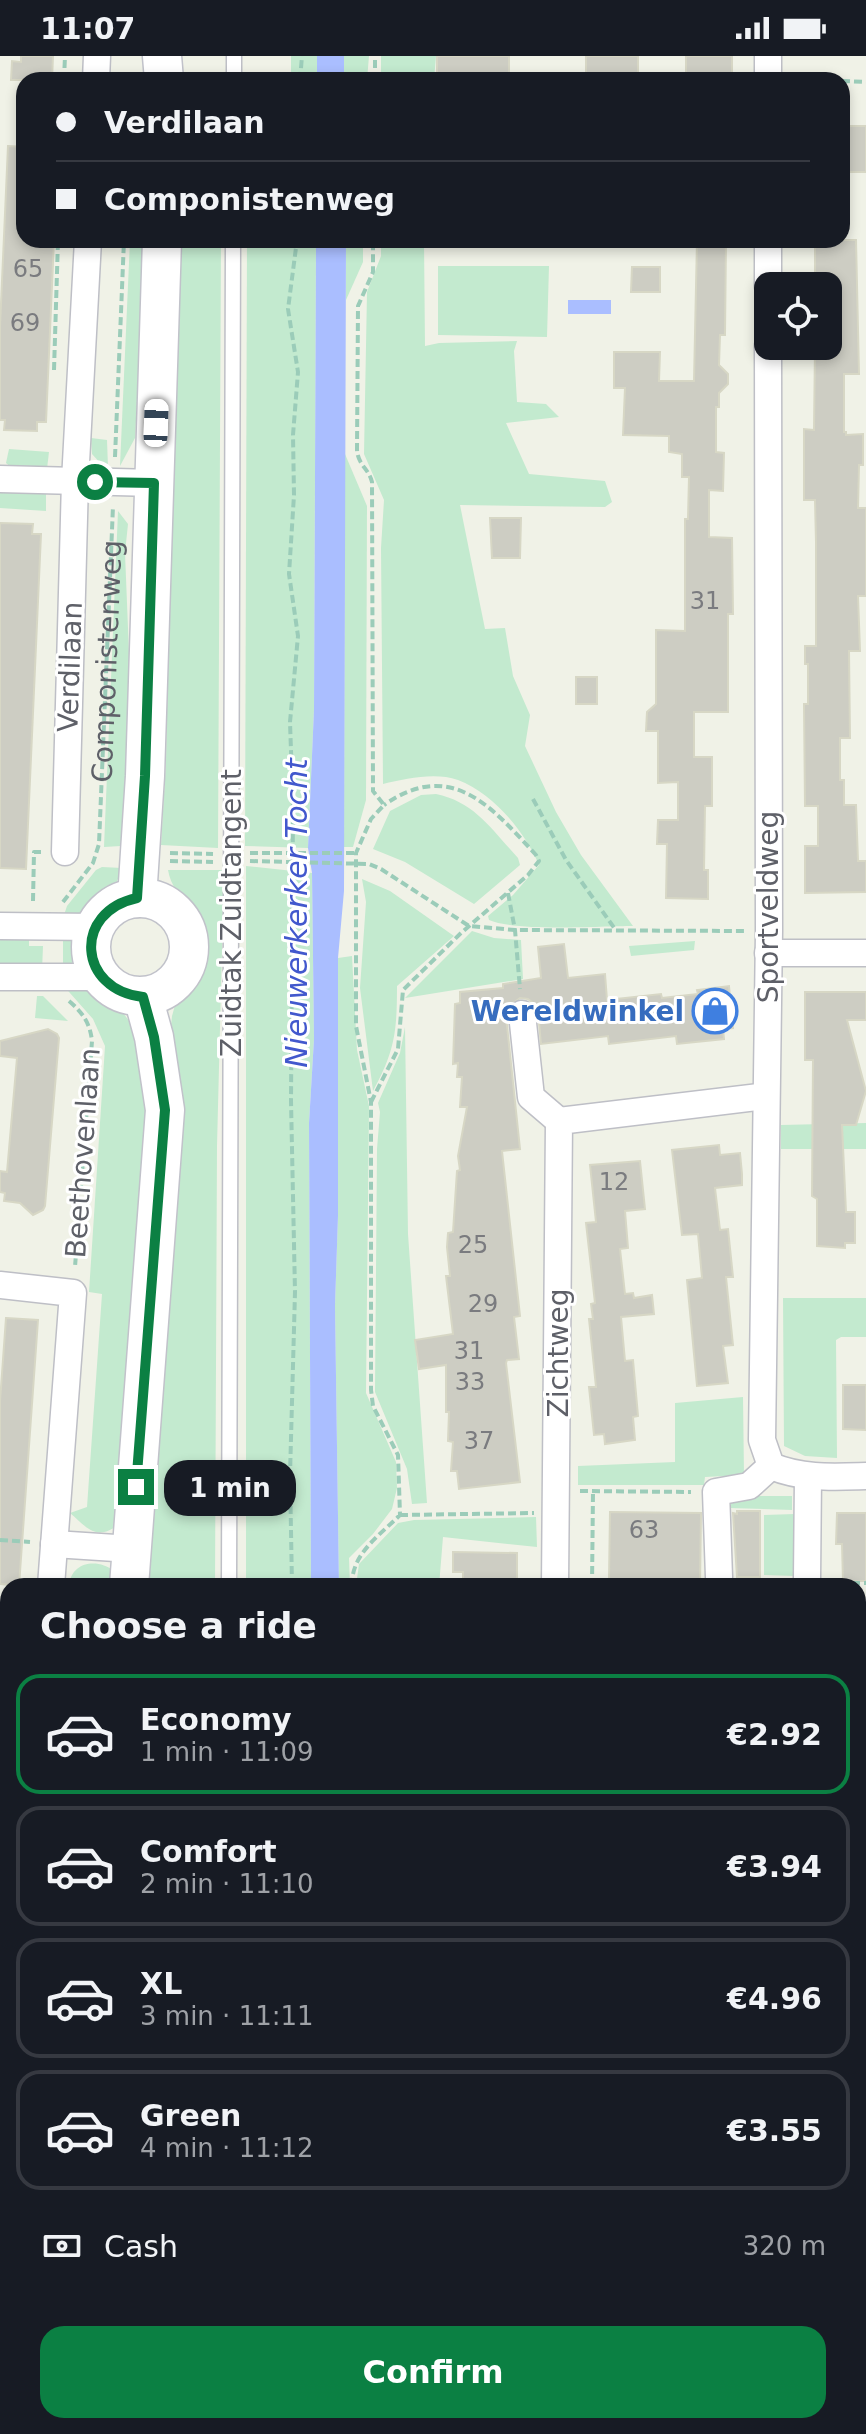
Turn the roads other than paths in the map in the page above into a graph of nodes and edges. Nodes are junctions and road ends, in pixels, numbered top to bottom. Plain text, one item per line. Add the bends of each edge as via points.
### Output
1 (88, 248) edge
2 (162, 248) edge
3 (233, 248) edge
4 (768, 248) edge
5 (768, 272) edge
6 (768, 360) edge
7 (0, 479) edge
8 (75, 481) junction
9 (154, 483) junction
10 (65, 852) dead end
11 (137, 898) junction
12 (0, 926) edge
13 (95, 927) junction
14 (768, 942) junction
15 (866, 953) edge
16 (95, 966) junction
17 (0, 977) edge
18 (143, 997) junction
19 (522, 1014) road end
20 (766, 1096) junction
21 (559, 1121) junction
22 (0, 1285) edge
23 (771, 1466) junction
24 (866, 1476) edge
25 (808, 1477) junction
26 (54, 1544) junction
27 (130, 1568) edge
28 (719, 1577) dead end
29 (52, 1578) edge
30 (229, 1578) edge
31 (555, 1578) edge
32 (807, 1578) edge

1 - 8 street, Verdilaan
2 - 9 main road, Componistenweg
3 - 30 lane, Zuidtak Zuidtangent
4 - 5 street
6 - 14 street, Sportveldweg
7 - 8 street
8 - 9 street
8 - 10 street, Verdilaan
9 - 11 main road, Componistenweg
11 - 13 main road via 112,907
11 - 18 main road via 166,906 178,916 189,944 182,974 158,993
12 - 13 street
13 - 16 main road
14 - 15 street
14 - 20 street, Sportveldweg
16 - 17 street via 87,977
16 - 18 main road via 114,989
18 - 27 main road via 165,1110
19 - 21 street via 531,1097
20 - 21 street
20 - 23 street, Sportveldweg via 762,1440
21 - 31 street, Zichtweg
22 - 26 street, Beethovenlaan via 73,1293
23 - 25 street
23 - 28 street via 749,1486 716,1492
24 - 25 street
25 - 32 street
26 - 27 street
26 - 29 street, Beethovenlaan

